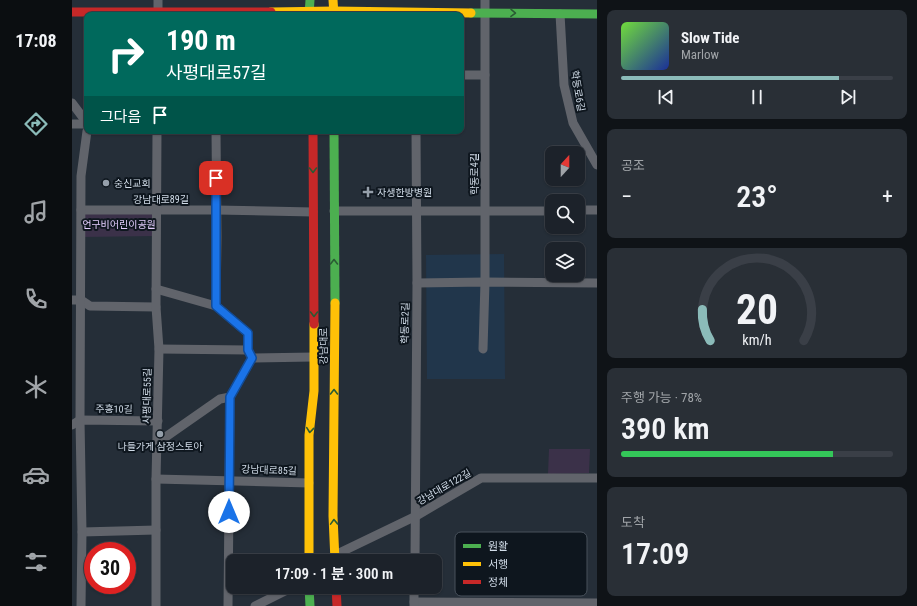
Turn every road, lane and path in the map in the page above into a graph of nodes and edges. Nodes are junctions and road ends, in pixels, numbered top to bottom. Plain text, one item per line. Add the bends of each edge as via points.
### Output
1 (158, 0) edge
2 (310, 0) edge
3 (333, 0) edge
4 (485, 0) edge
5 (72, 12) edge
6 (84, 12) edge
7 (158, 12) edge
8 (309, 12) edge
9 (334, 12) edge
10 (464, 13) edge
11 (486, 13) junction
12 (560, 14) junction
13 (597, 14) edge
14 (464, 75) edge
15 (485, 75) junction
16 (72, 103) edge
17 (84, 120) edge
18 (72, 124) edge
19 (84, 124) edge
20 (86, 134) edge
21 (157, 134) edge
22 (216, 134) edge
23 (313, 134) edge
24 (334, 134) edge
25 (416, 134) edge
26 (597, 165) edge
27 (76, 176) edge
28 (81, 210) junction
29 (158, 210) junction
30 (217, 210) junction
31 (417, 210) junction
32 (585, 210) edge
33 (597, 210) edge
34 (334, 211) junction
35 (485, 211) junction
36 (545, 211) edge
37 (313, 212) junction
38 (76, 251) edge
39 (485, 282) junction
40 (417, 283) junction
41 (597, 283) edge
42 (156, 289) junction
43 (77, 300) edge
44 (216, 306) junction
45 (156, 307) junction
46 (159, 349) junction
47 (483, 349) dead end
48 (250, 354) junction
49 (314, 357) junction
50 (230, 397) junction
51 (80, 420) junction
52 (158, 421) junction
53 (72, 425) edge
54 (158, 443) junction
55 (72, 463) edge
56 (82, 465) junction
57 (597, 478) edge
58 (156, 479) junction
59 (229, 480) junction
60 (309, 483) junction
61 (416, 516) junction
62 (156, 530) junction
63 (82, 532) junction
64 (309, 554) edge
65 (335, 554) edge
66 (343, 554) edge
67 (415, 554) edge
68 (77, 594) edge
69 (279, 594) edge
70 (309, 594) edge
71 (336, 594) edge
72 (597, 603) edge
73 (414, 604) edge
74 (81, 606) edge
75 (156, 606) edge
76 (228, 606) edge
77 (255, 606) edge
78 (310, 606) edge
79 (337, 606) edge

1 - 7 street
2 - 8 main road
3 - 9 main road
4 - 11 street, 학동로4길
5 - 6 main road
10 - 11 main road
11 -> 12 main road
11 - 15 street, 학동로4길
12 - 13 main road
12 - 26 street, 학동로6길 via 564,85 573,123
14 - 15 street
15 - 35 street, 학동로4길
16 - 17 street
18 - 19 street
20 - 27 street
21 - 29 street, 사평대로55길
22 - 30 street
23 -> 37 main road, 강남대로
24 - 34 main road, 강남대로
25 - 31 street, 학동로2길
27 - 28 street
28 - 29 street, 강남대로89길
28 - 38 street
29 - 30 street, 강남대로89길
29 - 42 street, 사평대로55길
30 - 37 street, 강남대로89길
30 - 44 street
31 - 34 street
31 - 35 street
31 - 40 street, 학동로2길
32 - 33 street
65 -> 34 main road, 강남대로
35 - 36 street
35 - 39 street, 학동로4길
37 -> 49 main road, 강남대로
38 - 43 street
39 - 40 street
39 - 41 street
39 - 47 street, 학동로4길
40 - 61 street, 학동로2길
42 - 44 street
42 - 45 street, 사평대로55길
43 - 45 street via 90,306
43 - 51 street
44 - 48 street via 248,333
45 - 46 street, 사평대로55길
46 - 48 street
46 - 52 street, 사평대로55길
48 - 49 street, 강남대로
48 - 50 street
49 -> 60 main road, 강남대로
50 - 54 street via 220,399
50 - 59 street
51 - 52 street, 주흥10길
51 - 53 street
51 - 56 street
52 - 54 street, 사평대로55길
54 - 58 street, 사평대로55길
55 - 56 street
56 - 63 street
57 - 61 street, 강남대로122길 via 481,478
58 - 59 street, 강남대로85길
58 - 62 street, 사평대로55길
59 - 60 street, 강남대로85길
59 - 76 street
60 - 64 main road, 강남대로
61 - 66 street, 강남대로122길
61 - 67 street, 학동로2길
62 - 63 street
62 - 75 street, 사평대로55길
63 - 68 street
68 - 74 street
69 - 77 street
70 - 78 main road
71 - 79 main road
72 - 73 street

